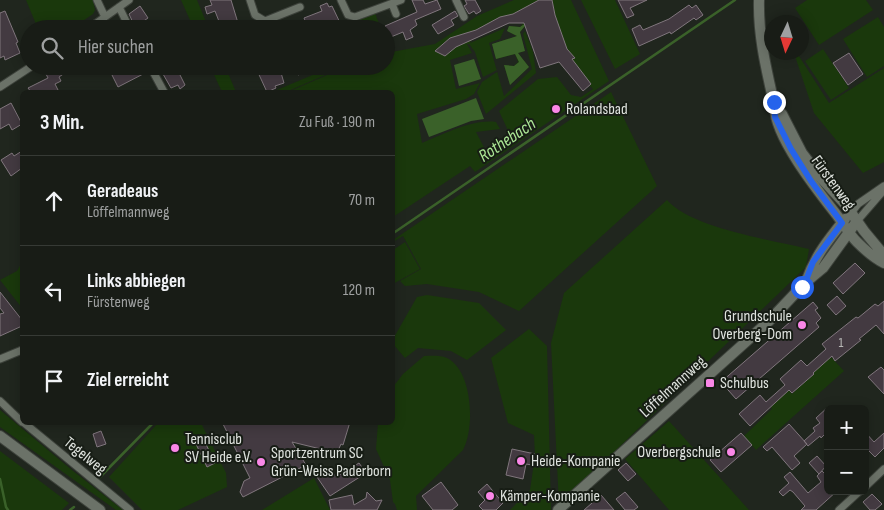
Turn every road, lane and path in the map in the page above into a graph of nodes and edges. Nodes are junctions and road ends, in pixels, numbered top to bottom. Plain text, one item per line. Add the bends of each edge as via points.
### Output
1 (98, 0) edge
2 (129, 0) edge
3 (250, 0) edge
4 (341, 0) edge
5 (401, 0) edge
6 (456, 0) edge
7 (759, 0) edge
8 (392, 4) junction
9 (119, 7) junction
10 (300, 7) dead end
11 (396, 14) dead end
12 (105, 17) junction
13 (464, 17) dead end
14 (101, 20) edge
15 (126, 20) edge
16 (263, 20) edge
17 (268, 20) edge
18 (20, 74) edge
19 (155, 75) edge
20 (0, 87) edge
21 (163, 90) edge
22 (775, 108) junction
23 (884, 186) edge
24 (884, 190) edge
25 (854, 217) junction
26 (842, 223) junction
27 (849, 232) junction
28 (884, 255) edge
29 (884, 264) edge
30 (805, 283) junction
31 (20, 351) edge
32 (0, 359) edge
33 (0, 401) edge
34 (20, 419) edge
35 (27, 425) edge
36 (0, 436) edge
37 (884, 469) edge
38 (869, 483) edge
39 (856, 495) edge
40 (100, 510) edge
41 (130, 510) edge
42 (558, 510) edge
43 (839, 510) edge

1 - 12 street
2 - 9 street
3 - 16 street via 255,15
4 - 8 street via 348,15 354,17
5 - 8 street
6 - 13 street
7 - 22 street, Fürstenweg via 762,47
8 - 11 street
9 - 12 street
9 - 15 street
10 - 17 street
12 - 14 street
18 - 20 street
19 - 21 street
22 - 25 street, Fürstenweg via 782,114 802,153
22 - 26 street, Fürstenweg via 775,117 791,149
23 - 25 street via 858,204
24 - 25 street
25 - 26 street, Löffelmannweg
25 - 27 street, Löffelmannweg
25 - 28 street, Fürstenweg
26 - 27 street, Fürstenweg
26 - 30 street, Löffelmannweg via 813,262
27 - 29 street, Fürstenweg
27 - 30 street, Löffelmannweg via 822,268
30 - 42 street, Löffelmannweg via 769,320
31 - 32 street
33 - 34 street, Tegelweg
35 - 41 street, Tegelweg
36 - 40 street
37 - 38 street
39 - 43 street

